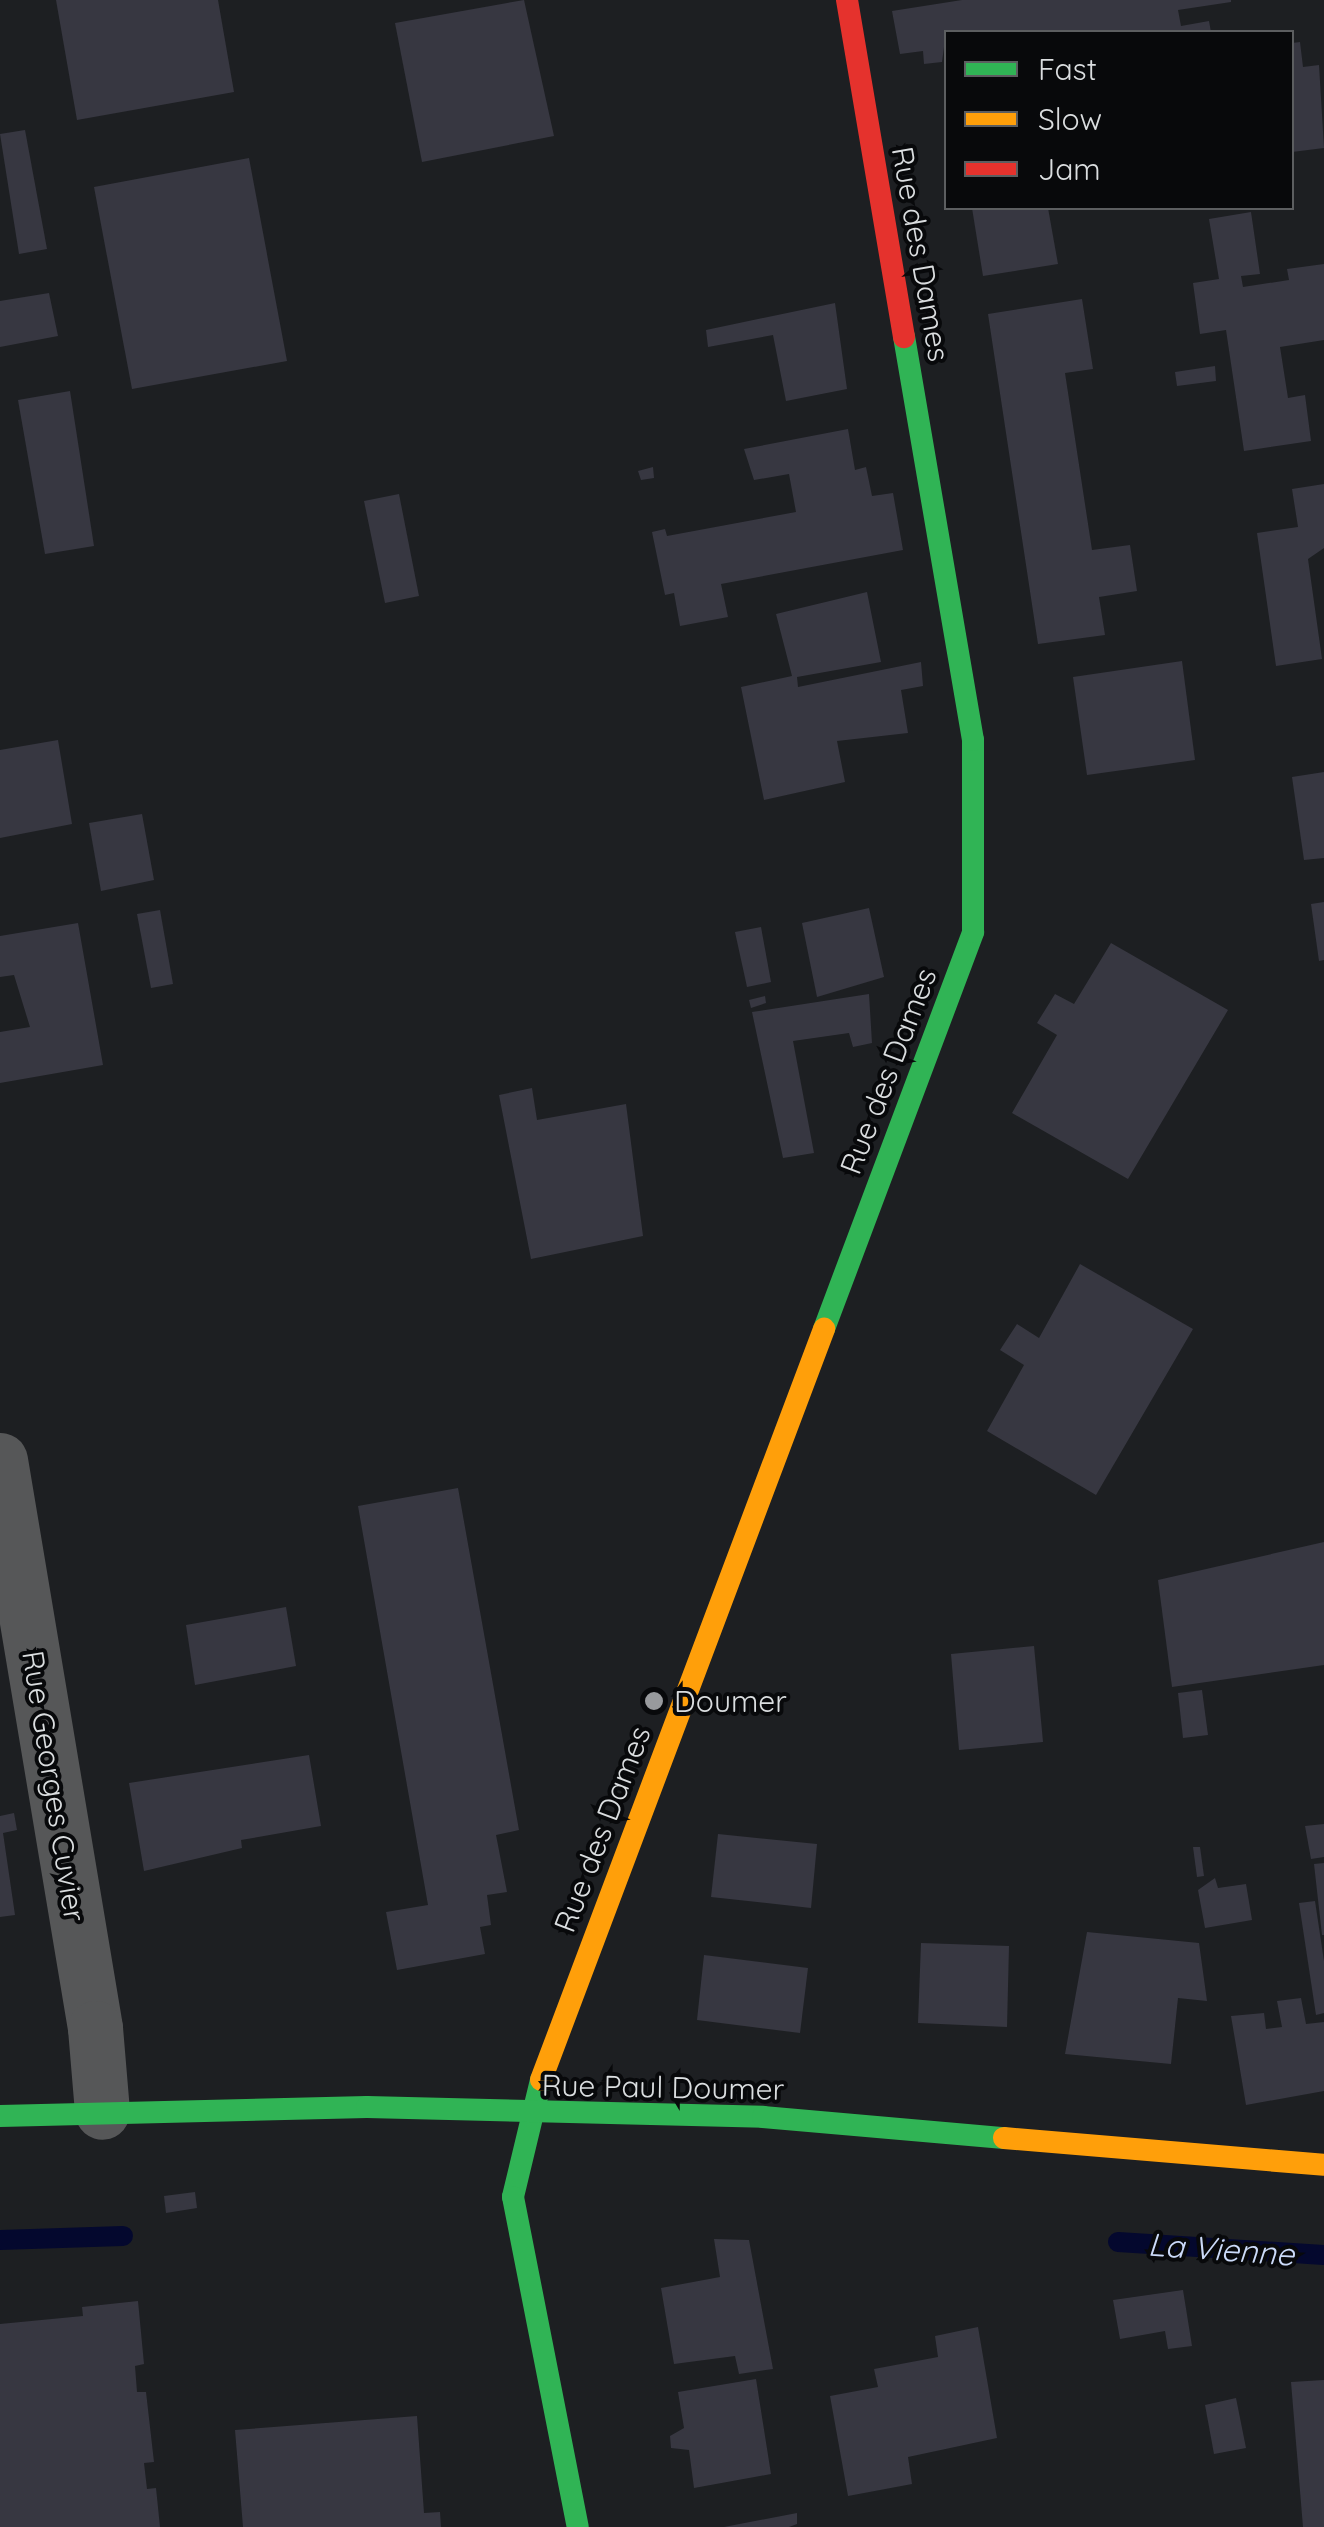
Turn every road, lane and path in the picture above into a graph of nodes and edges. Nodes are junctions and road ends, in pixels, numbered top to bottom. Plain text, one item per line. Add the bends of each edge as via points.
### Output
1 (847, 0) edge
2 (0, 1460) edge
3 (102, 2112) junction
4 (528, 2114) junction
5 (0, 2116) edge
6 (1324, 2165) edge
7 (578, 2527) edge

1 - 4 street, Rue des Dames via 973,740 973,932
2 - 3 street, Rue Georges Cuvier via 95,2028
3 - 4 street, Rue Paul Doumer via 367,2107
3 - 5 street, Rue Paul Doumer
4 - 6 street, Rue Paul Doumer via 763,2118
4 - 7 street, Rue des Dames via 513,2197

